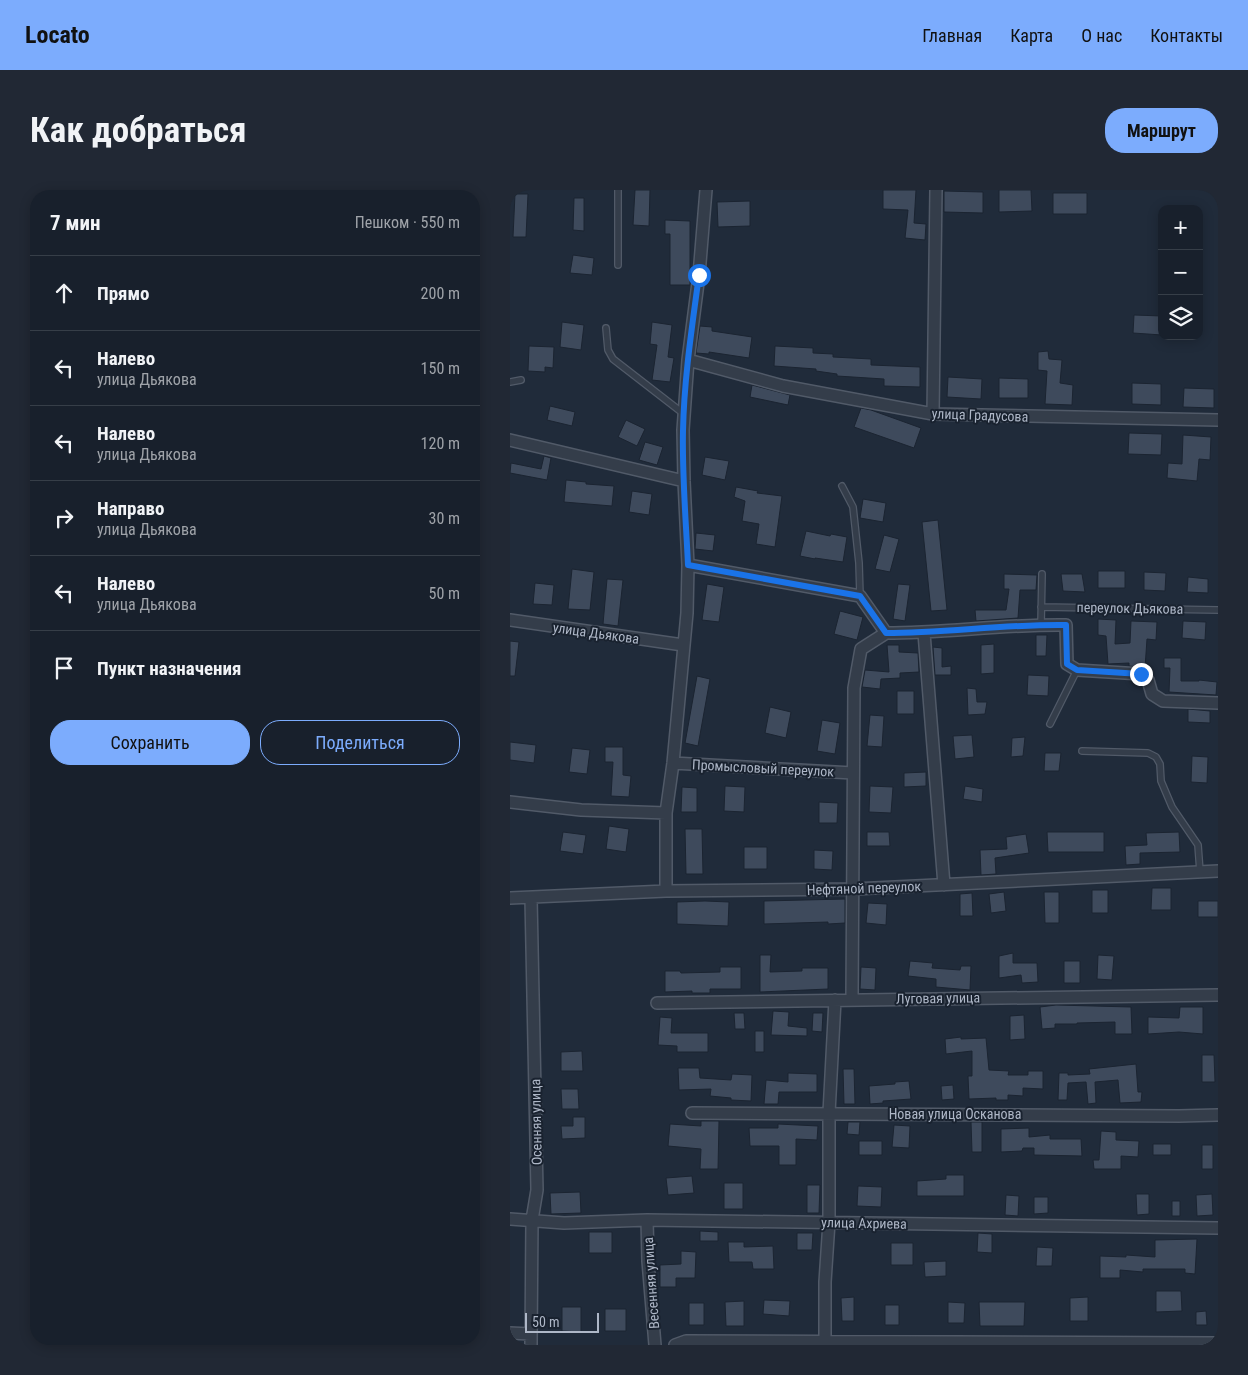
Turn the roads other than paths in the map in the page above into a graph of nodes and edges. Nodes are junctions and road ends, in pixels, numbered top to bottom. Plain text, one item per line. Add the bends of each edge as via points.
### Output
1 (618, 190) edge
2 (706, 190) edge
3 (936, 190) edge
4 (618, 266) dead end
5 (606, 328) dead end
6 (688, 360) junction
7 (521, 380) dead end
8 (510, 382) edge
9 (684, 414) junction
10 (933, 414) junction
11 (1218, 420) edge
12 (510, 440) edge
13 (684, 482) junction
14 (842, 486) dead end
15 (688, 565) junction
16 (1042, 574) dead end
17 (860, 596) junction
18 (1042, 607) junction
19 (1218, 610) edge
20 (510, 620) edge
21 (1041, 624) junction
22 (886, 633) junction
23 (924, 633) junction
24 (683, 645) junction
25 (1077, 670) junction
26 (1218, 703) edge
27 (1050, 724) dead end
28 (1082, 750) dead end
29 (673, 763) junction
30 (853, 773) junction
31 (510, 802) edge
32 (666, 813) junction
33 (1218, 871) edge
34 (1200, 872) junction
35 (944, 885) junction
36 (854, 890) junction
37 (666, 891) junction
38 (510, 898) edge
39 (531, 898) junction
40 (1218, 995) edge
41 (835, 1000) junction
42 (852, 1000) junction
43 (657, 1003) dead end
44 (692, 1113) dead end
45 (829, 1113) junction
46 (1218, 1115) edge
47 (510, 1219) edge
48 (532, 1220) junction
49 (647, 1220) junction
50 (829, 1222) junction
51 (1218, 1228) edge
52 (510, 1333) edge
53 (531, 1339) edge
54 (825, 1341) junction
55 (1218, 1343) edge
56 (655, 1345) edge
57 (676, 1345) edge

1 - 4 lane
2 - 6 street
3 - 10 street
5 - 9 lane via 608,350 613,359
6 - 9 street
6 - 10 street, улица Градусова via 783,386
7 - 8 lane
9 - 13 street
10 - 11 street, улица Градусова
12 - 13 street
13 - 15 street
14 - 17 lane via 852,507
15 - 17 street
15 - 24 street
16 - 18 lane
17 - 22 street
18 - 19 lane, переулок Дьякова
18 - 21 lane
20 - 24 street, улица Дьякова
21 - 23 street
21 - 25 street via 1066,625 1067,664
22 - 23 street
22 - 30 street via 861,649 854,688
23 - 35 street
24 - 29 street
25 - 26 street via 1141,674 1148,680 1152,694 1163,701
25 - 27 lane
28 - 34 lane via 1156,757 1161,781 1172,807 1198,845
29 - 30 street, Промысловый переулок
29 - 32 street
30 - 36 street
31 - 32 street via 581,810
32 - 37 street
33 - 34 street, Нефтяной переулок
34 - 35 street, Нефтяной переулок
35 - 36 street, Нефтяной переулок
36 - 37 street, Нефтяной переулок
36 - 42 street
37 - 39 street, Нефтяной переулок
38 - 39 street, Нефтяной переулок
39 - 48 street, Осенняя улица via 537,1190
40 - 42 street, Луговая улица
41 - 42 street, Луговая улица
41 - 43 street, Луговая улица
41 - 45 street
44 - 45 street, Новая улица Осканова
45 - 46 street, Новая улица Осканова
45 - 50 street
47 - 48 street, улица Ахриева
48 - 49 street, улица Ахриева via 564,1223
48 - 53 street, Осенняя улица
49 - 50 street, улица Ахриева
49 - 56 street, Весенняя улица
50 - 51 street, улица Ахриева
50 - 54 street
52 - 53 street
54 - 55 street
54 - 57 street via 686,1341

